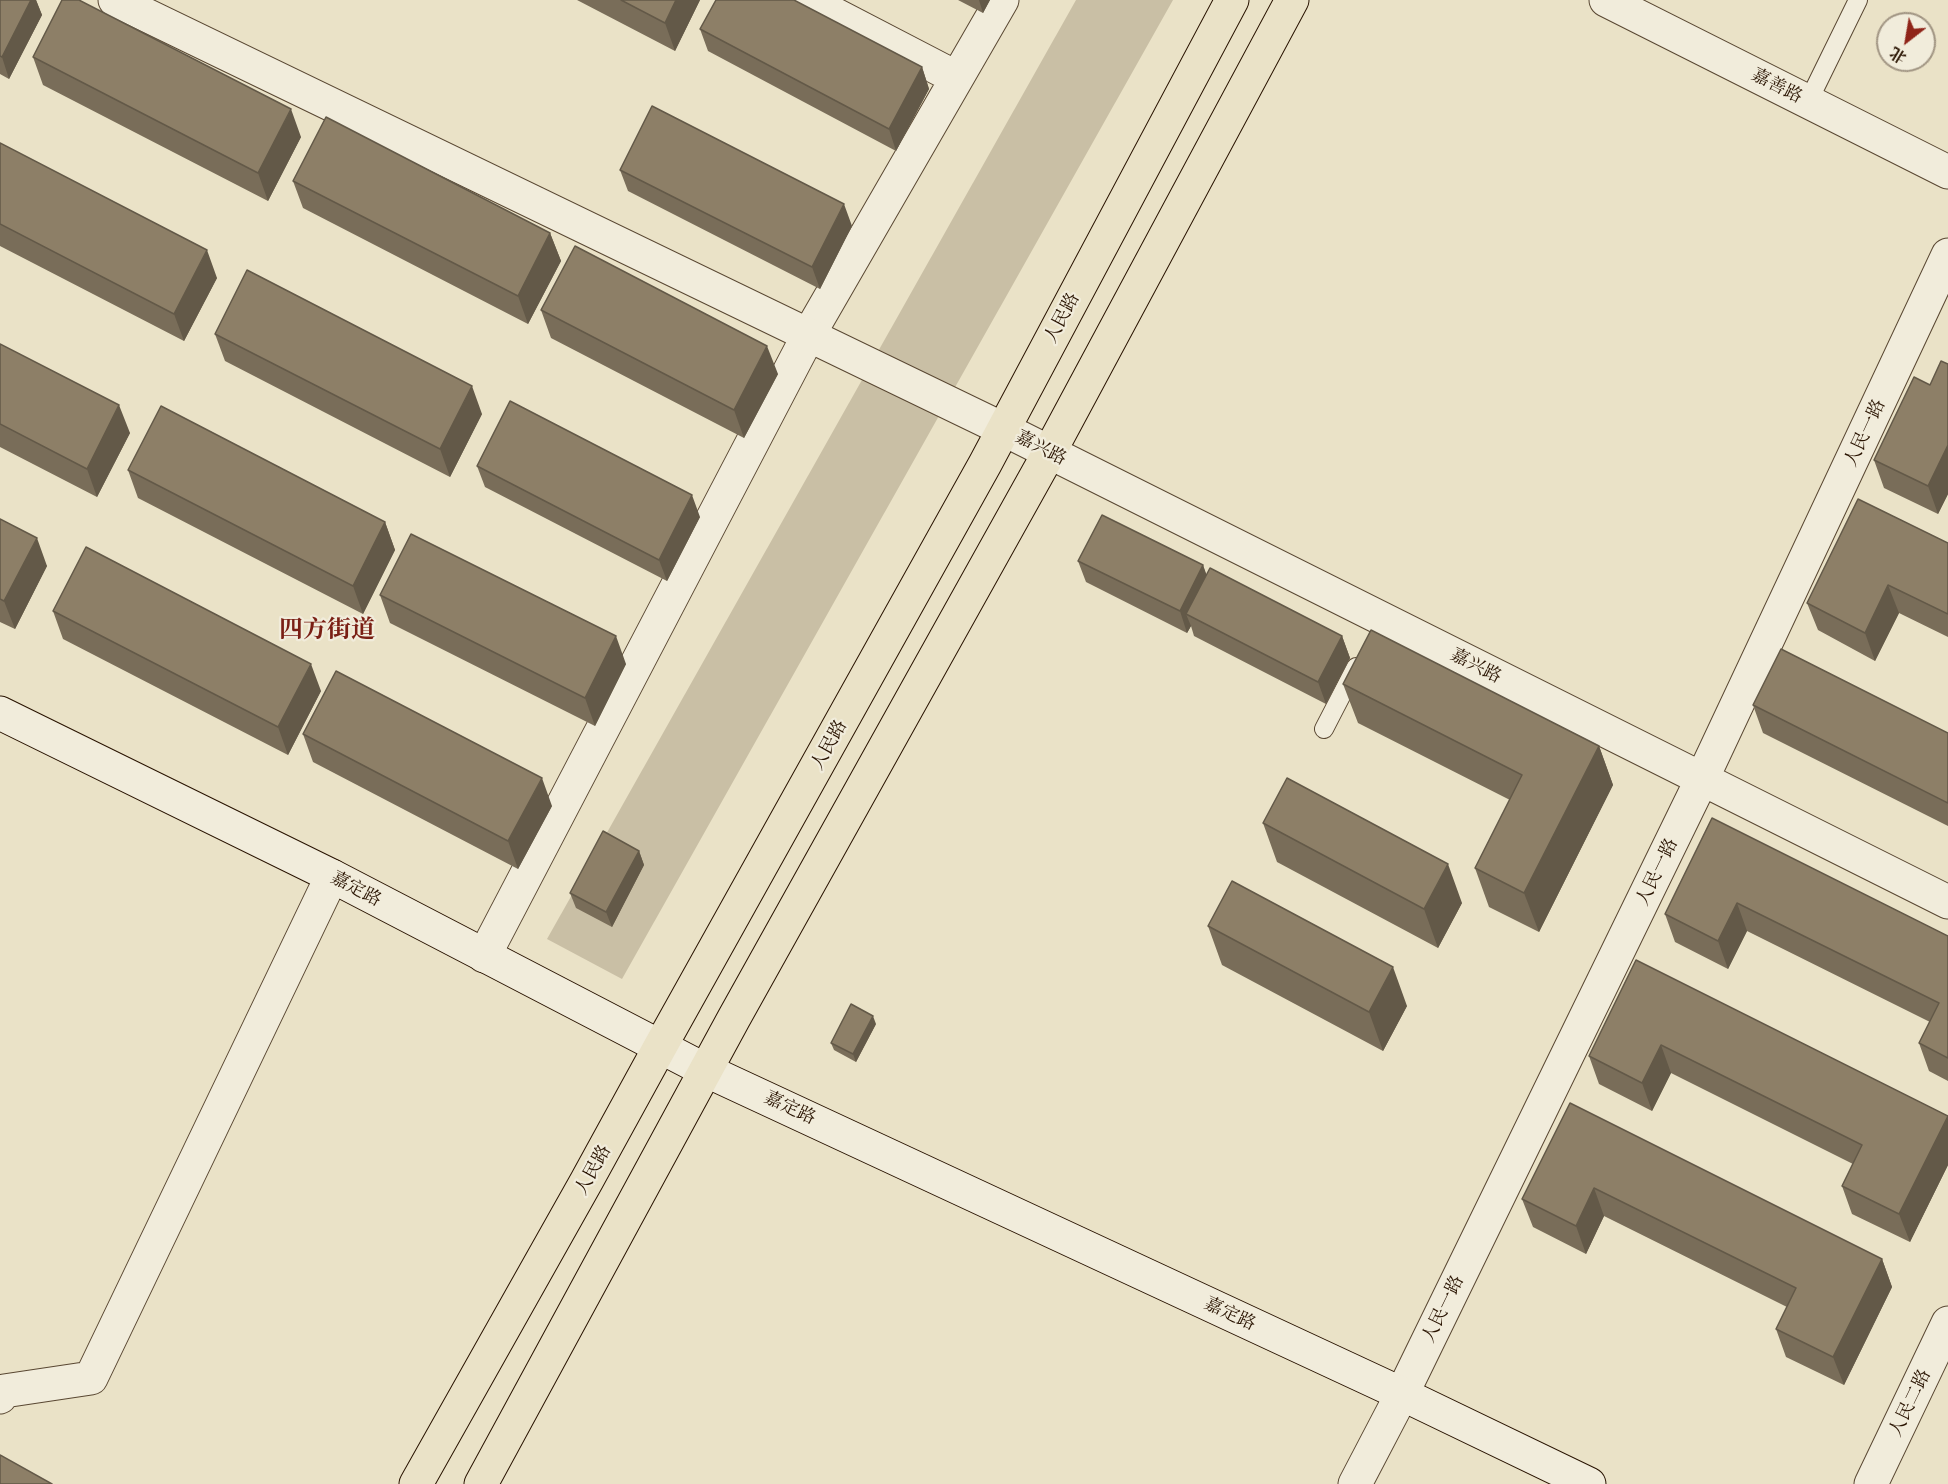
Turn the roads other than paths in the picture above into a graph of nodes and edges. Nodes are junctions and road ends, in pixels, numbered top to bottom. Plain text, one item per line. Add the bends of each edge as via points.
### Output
1 (115, 0) edge
2 (807, 0) edge
3 (1002, 0) edge
4 (1232, 0) edge
5 (1292, 0) edge
6 (1606, 0) edge
7 (1858, 0) edge
8 (957, 78) junction
9 (1808, 102) junction
10 (1948, 172) edge
11 (1948, 255) edge
12 (808, 336) junction
13 (1003, 429) junction
14 (1049, 453) junction
15 (1372, 635) junction
16 (0, 713) edge
17 (1324, 729) dead end
18 (1702, 779) junction
19 (332, 876) junction
20 (1948, 902) edge
21 (484, 956) junction
22 (660, 1047) junction
23 (705, 1070) junction
24 (1948, 1323) edge
25 (1, 1392) edge
26 (1402, 1394) junction
27 (416, 1484) edge
28 (481, 1484) edge
29 (1355, 1484) edge
30 (1589, 1484) edge
31 (1871, 1484) edge

1 - 12 street, 嘉兴路
2 - 8 street
3 - 8 street
4 - 13 main road, 人民路
5 - 14 main road
6 - 9 street, 嘉善路
7 - 9 lane
8 - 12 street
9 - 10 street, 嘉善路
11 - 18 street, 人民一路
12 - 13 street, 嘉兴路
12 - 21 street
13 - 14 street, 嘉兴路
13 - 22 main road, 人民路
14 - 15 street, 嘉兴路
14 - 23 main road
15 - 17 lane
15 - 18 street, 嘉兴路
16 - 19 street, 嘉定路
18 - 20 street, 嘉兴路
18 - 26 street, 人民一路
19 - 21 street, 嘉定路
19 - 25 street via 91,1378
21 - 22 street, 嘉定路
22 - 23 street, 嘉定路
22 - 27 main road, 人民路
23 - 26 street, 嘉定路
23 - 28 main road
24 - 31 street, 人民二路
26 - 29 street, 人民一路
26 - 30 street, 嘉定路

